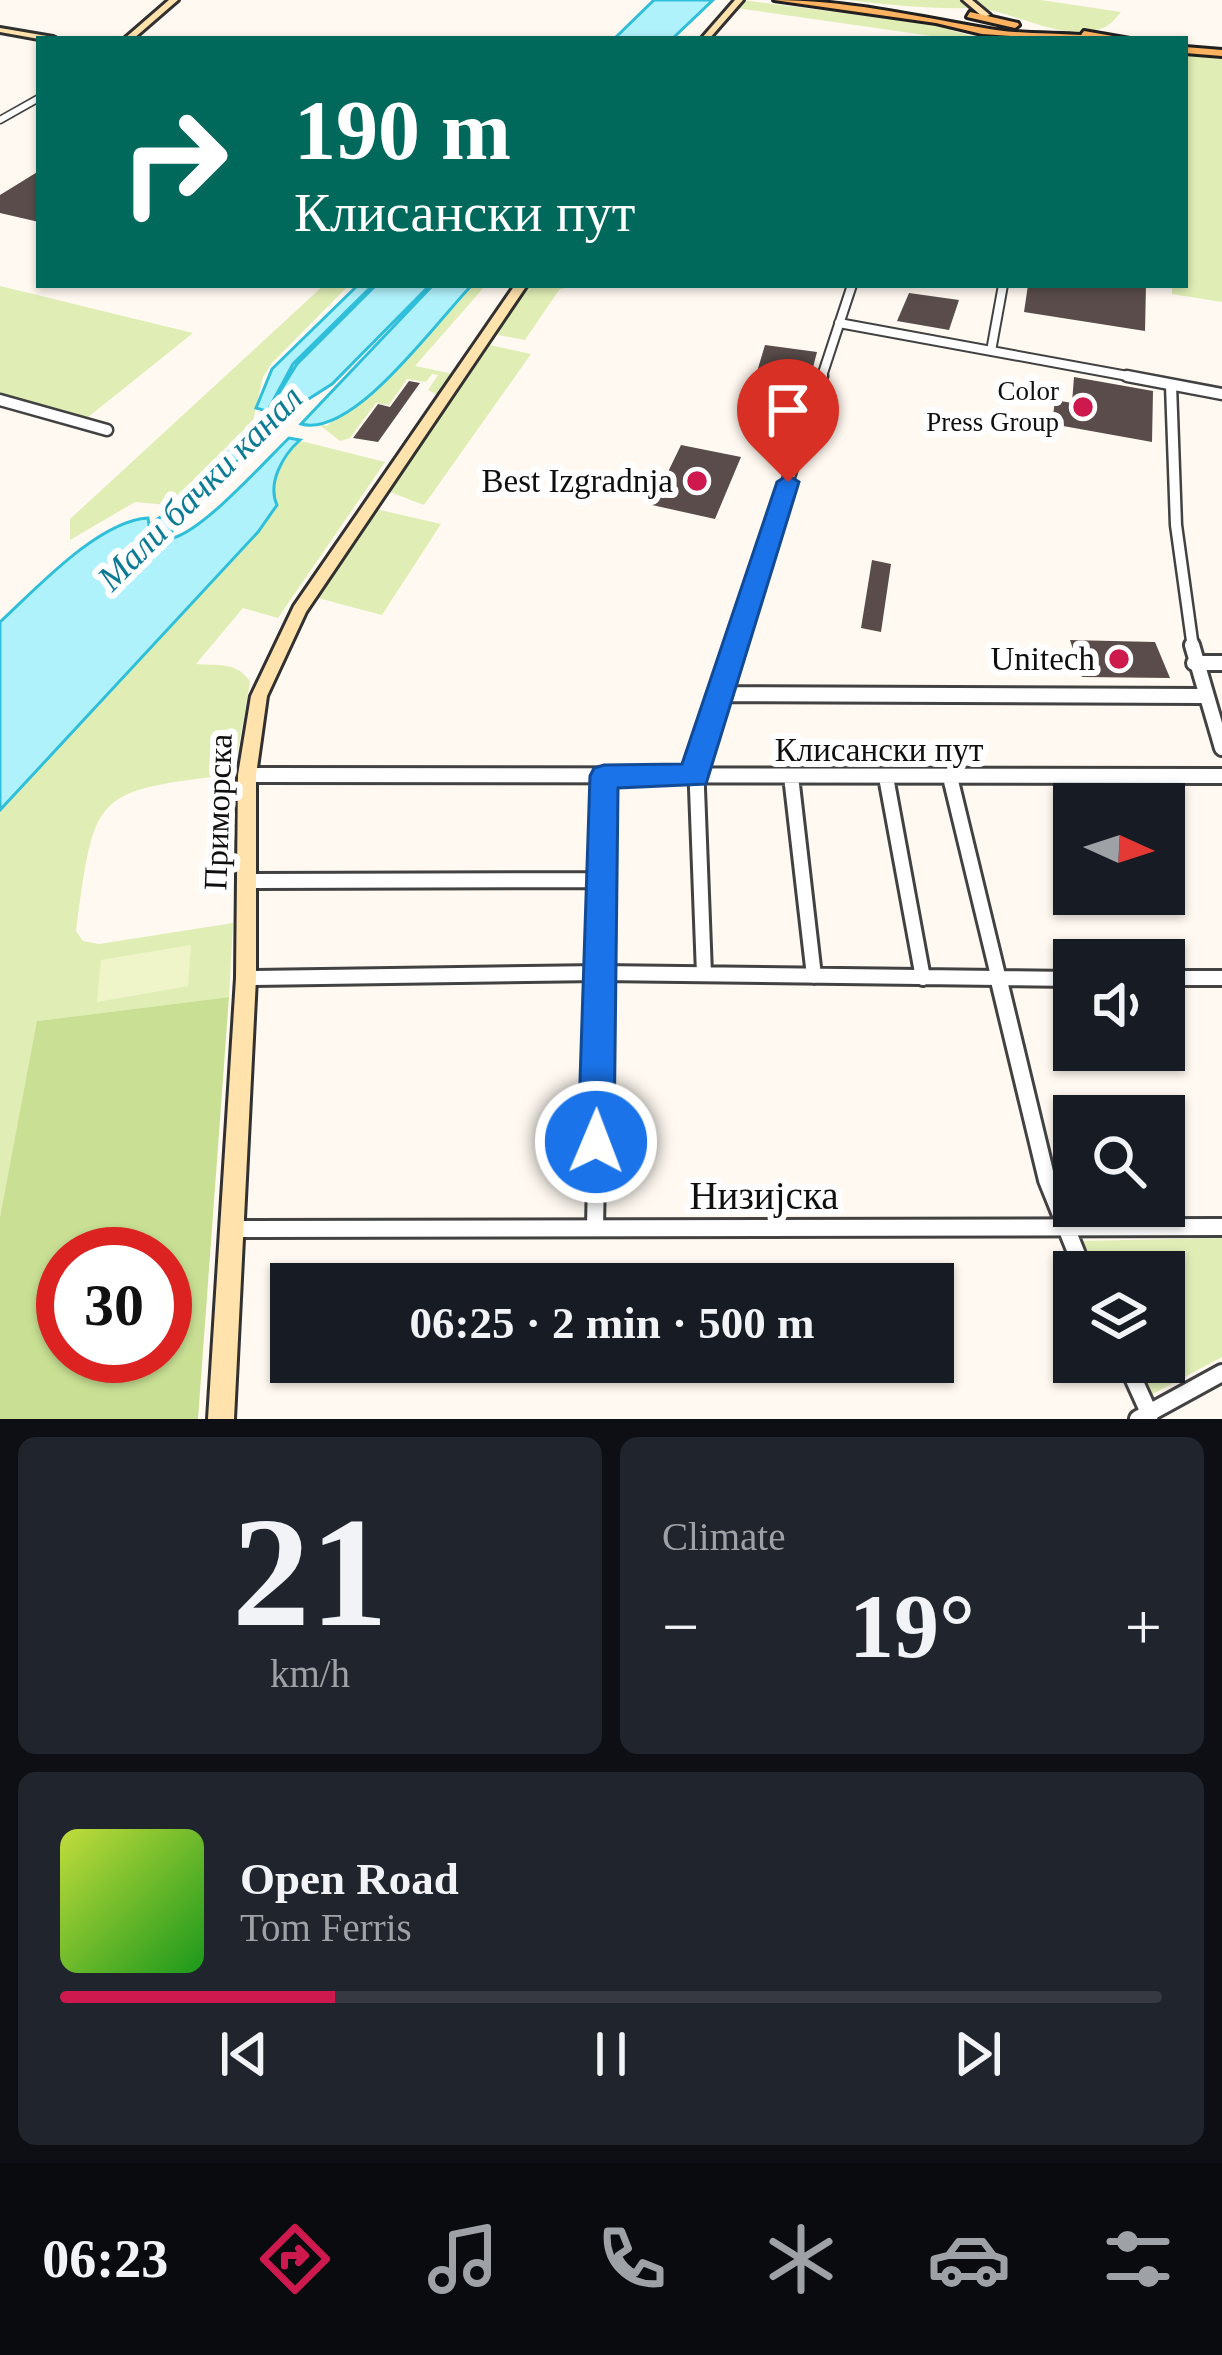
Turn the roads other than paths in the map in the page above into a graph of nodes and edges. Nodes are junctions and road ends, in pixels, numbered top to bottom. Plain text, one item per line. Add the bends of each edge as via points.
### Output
1 (174, 0) edge
2 (739, 0) edge
3 (782, 0) edge
4 (810, 0) edge
5 (970, 13) edge
6 (999, 25) junction
7 (0, 30) edge
8 (36, 36) edge
9 (132, 36) edge
10 (708, 36) edge
11 (1073, 36) edge
12 (1099, 36) edge
13 (1188, 48) edge
14 (1222, 51) edge
15 (36, 100) edge
16 (0, 120) edge
17 (519, 288) edge
18 (851, 288) edge
19 (1002, 288) edge
20 (839, 323) junction
21 (991, 351) junction
22 (1171, 385) junction
23 (1222, 394) edge
24 (0, 400) edge
25 (107, 430) dead end
26 (1194, 663) junction
27 (1222, 663) edge
28 (718, 694) junction
29 (1203, 696) junction
30 (1222, 748) edge
31 (248, 776) junction
32 (604, 776) junction
33 (696, 776) junction
34 (791, 776) junction
35 (886, 776) junction
36 (1222, 776) edge
37 (950, 777) junction
38 (602, 880) junction
39 (247, 881) junction
40 (599, 973) junction
41 (704, 974) junction
42 (814, 976) junction
43 (246, 977) junction
44 (923, 978) junction
45 (1185, 978) edge
46 (1222, 978) edge
47 (1053, 979) edge
48 (997, 980) junction
49 (595, 1227) junction
50 (1222, 1227) edge
51 (233, 1229) junction
52 (1065, 1229) junction
53 (1075, 1251) edge
54 (1222, 1373) edge
55 (1134, 1383) edge
56 (1146, 1417) edge
57 (221, 1419) edge

1 - 9 street
2 - 10 street
3 - 5 main road
4 - 5 main road
5 - 6 main road
5 - 6 main road
6 - 11 main road
6 - 12 main road
7 - 8 street
13 - 14 main road
15 - 16 street
17 - 31 street, Приморска via 287,629 257,704
18 - 20 street
19 - 21 street
20 - 21 street
20 - 28 street
21 - 22 street
22 - 23 street
22 - 26 street via 1176,557
24 - 25 street
26 - 27 street
26 - 29 street
28 - 29 street
28 - 33 street
29 - 30 street
31 - 32 street, Клисански пут
31 - 39 street, Приморска
32 - 33 street, Клисански пут
32 - 38 street
33 - 34 street, Клисански пут
33 - 41 street
34 - 35 street, Клисански пут
34 - 42 street
35 - 37 street, Клисански пут
35 - 44 street
36 - 37 street, Клисански пут
37 - 48 street
38 - 39 street
38 - 40 street
39 - 43 street, Приморска
40 - 41 street
40 - 43 street
40 - 49 street
41 - 42 street
42 - 44 street
43 - 51 street, Приморска
44 - 48 street
45 - 46 street
47 - 48 street
48 - 52 street
49 - 51 street, Низијска
49 - 52 street, Низијска
50 - 52 street, Низијска
51 - 57 street, Приморска
52 - 53 street
54 - 56 street
55 - 56 street

